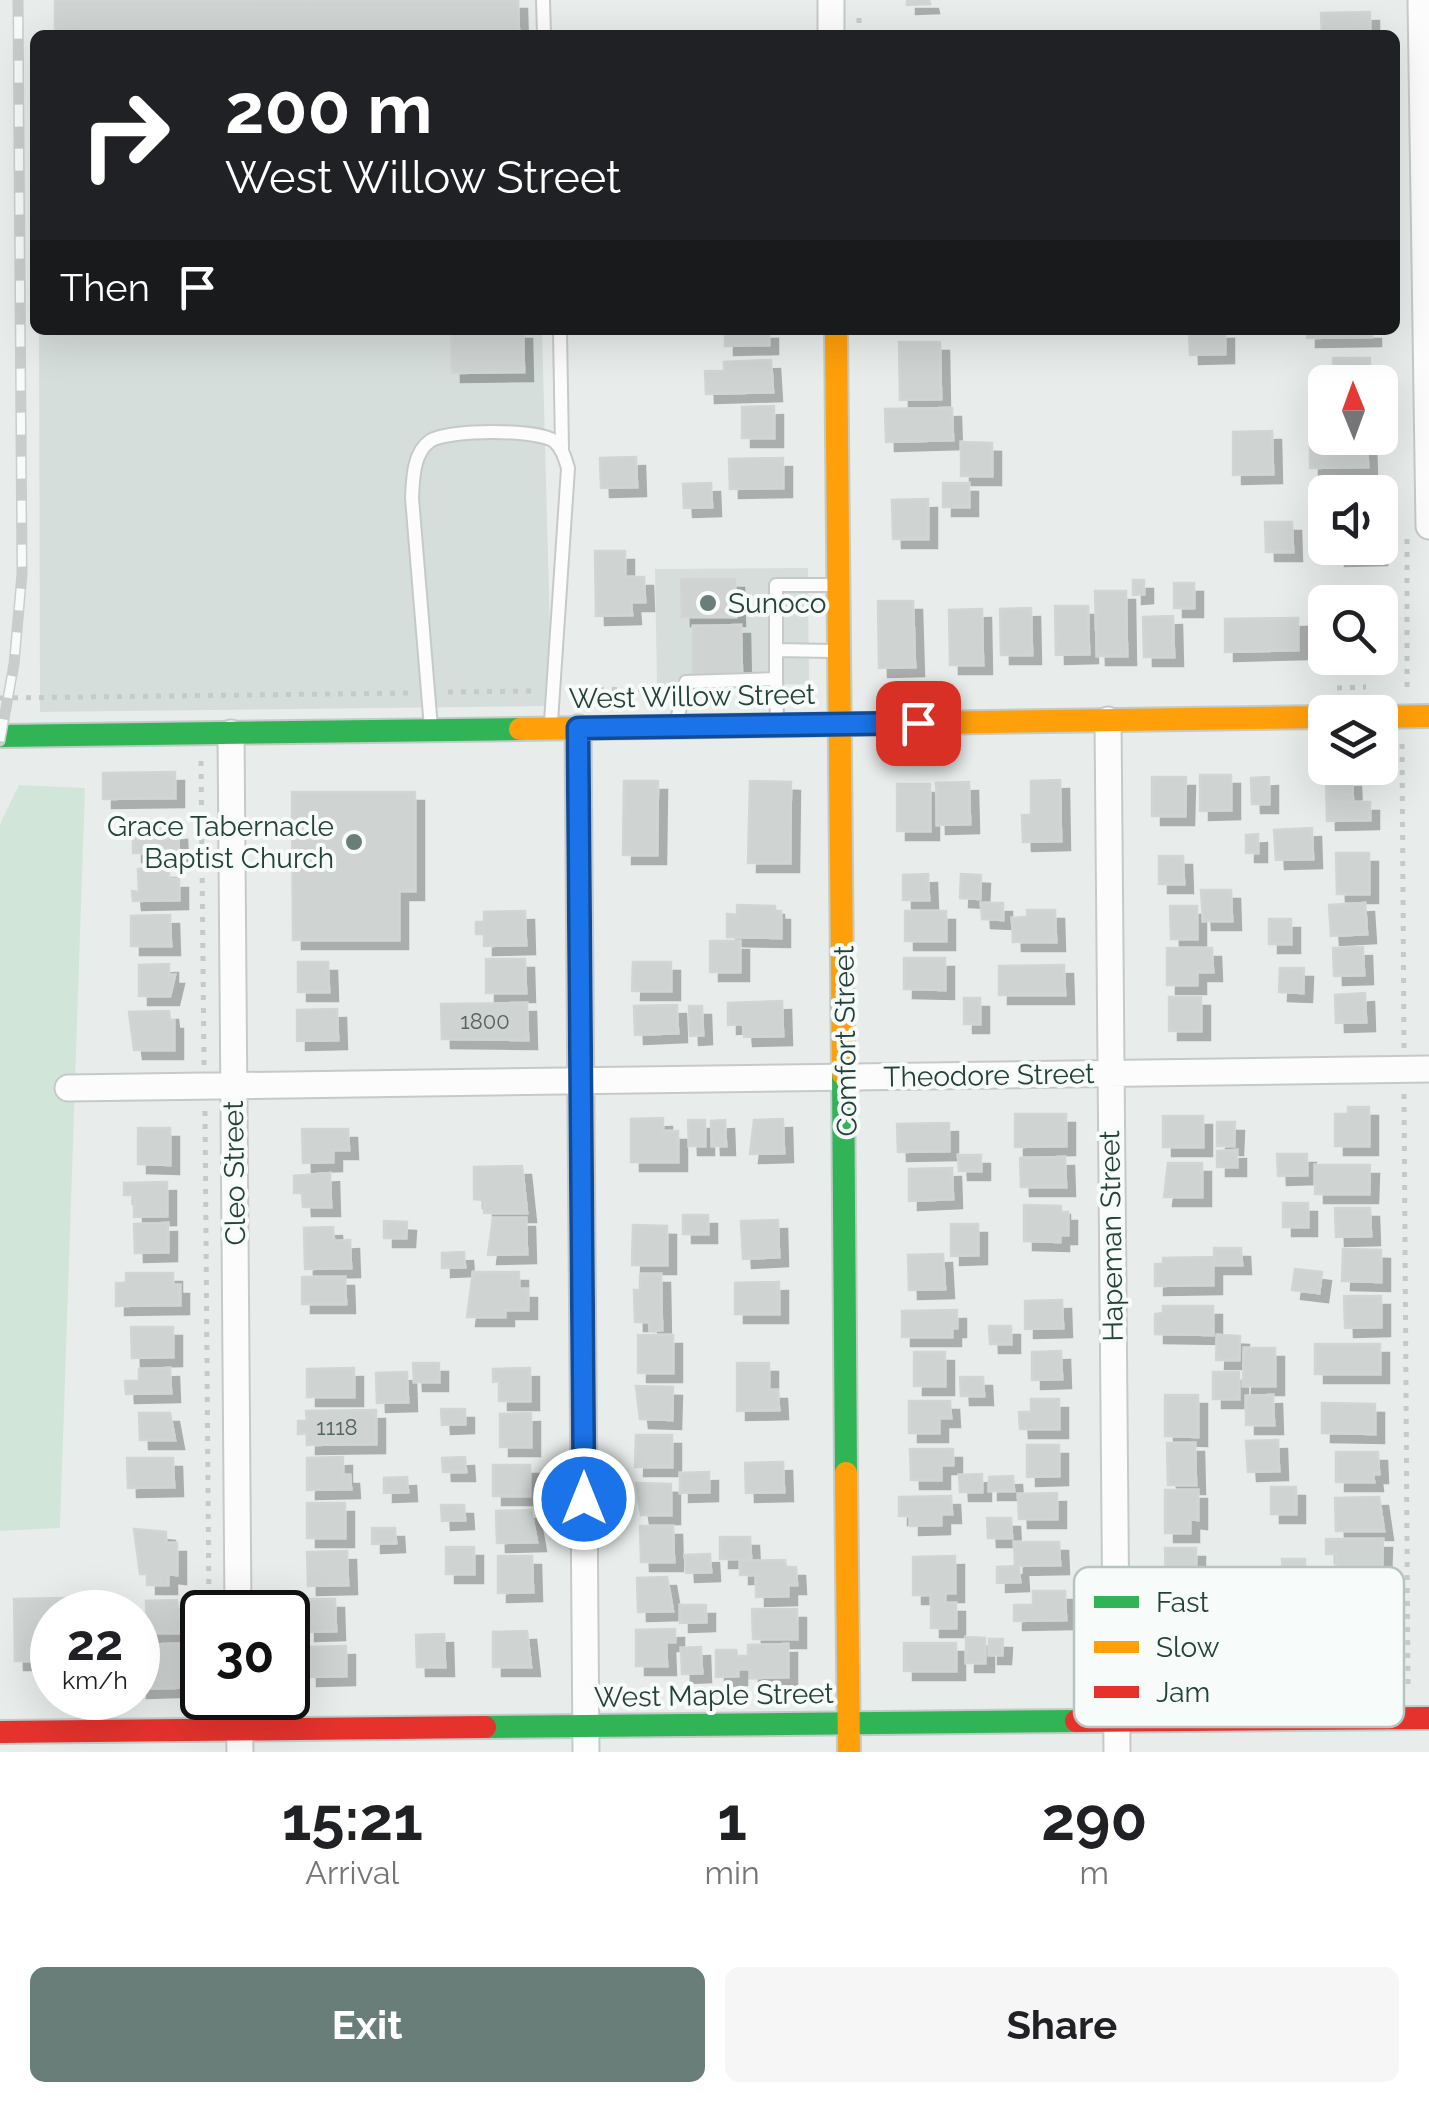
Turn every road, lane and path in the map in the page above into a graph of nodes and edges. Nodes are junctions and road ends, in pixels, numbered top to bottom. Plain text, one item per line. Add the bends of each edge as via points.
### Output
1 (543, 0) edge
2 (831, 0) edge
3 (1421, 0) edge
4 (544, 30) edge
5 (832, 30) edge
6 (560, 335) edge
7 (836, 335) edge
8 (562, 450) junction
9 (1429, 526) edge
10 (840, 585) junction
11 (776, 650) junction
12 (841, 651) junction
13 (776, 680) junction
14 (1398, 716) edge
15 (1429, 716) edge
16 (1308, 717) edge
17 (1108, 720) junction
18 (842, 724) junction
19 (778, 726) junction
20 (676, 727) junction
21 (551, 728) junction
22 (578, 728) junction
23 (432, 730) junction
24 (0, 736) edge
25 (1402, 743) dead end
26 (231, 745) junction
27 (1416, 1069) edge
28 (1109, 1074) junction
29 (845, 1076) junction
30 (580, 1082) junction
31 (233, 1085) junction
32 (205, 1086) junction
33 (68, 1088) dead end
34 (1114, 1567) edge
35 (209, 1590) edge
36 (238, 1590) edge
37 (1419, 1718) edge
38 (1074, 1721) edge
39 (849, 1723) junction
40 (0, 1732) edge
41 (586, 1739) edge
42 (240, 1741) edge
43 (849, 1752) edge

1 - 4 lane
2 - 5 street
3 - 9 street
6 - 8 lane
7 - 10 street, Comfort Street
8 - 21 lane via 568,468
8 - 23 lane via 537,433 455,434 430,441 414,464
10 - 11 lane via 776,585
10 - 12 street, Comfort Street
11 - 12 lane
11 - 13 lane
12 - 18 street, Comfort Street
13 - 19 lane
13 - 20 lane via 686,682
14 - 15 street
16 - 17 street, West Willow Street
17 - 18 street, West Willow Street
17 - 28 street, Hapeman Street
18 - 19 street, West Willow Street
18 - 29 street, Comfort Street
19 - 20 street, West Willow Street
20 - 22 street, West Willow Street
21 - 22 street, West Willow Street
21 - 23 street, West Willow Street
22 - 30 street
23 - 26 street, West Willow Street
24 - 26 street, West Willow Street
25 - 27 path
26 - 31 street, Cleo Street
26 - 32 path via 201,758
27 - 28 street, Theodore Street
27 - 37 path
28 - 29 street, Theodore Street
28 - 34 street, Hapeman Street
29 - 30 street, Theodore Street
29 - 39 street, Comfort Street
30 - 31 street, Theodore Street
30 - 41 street
31 - 32 street, Theodore Street
31 - 36 street, Cleo Street
32 - 33 street, Theodore Street
32 - 35 path
38 - 39 street, West Maple Street
39 - 41 street, West Maple Street
39 - 43 street, Comfort Street
40 - 42 street, West Maple Street
41 - 42 street, West Maple Street

